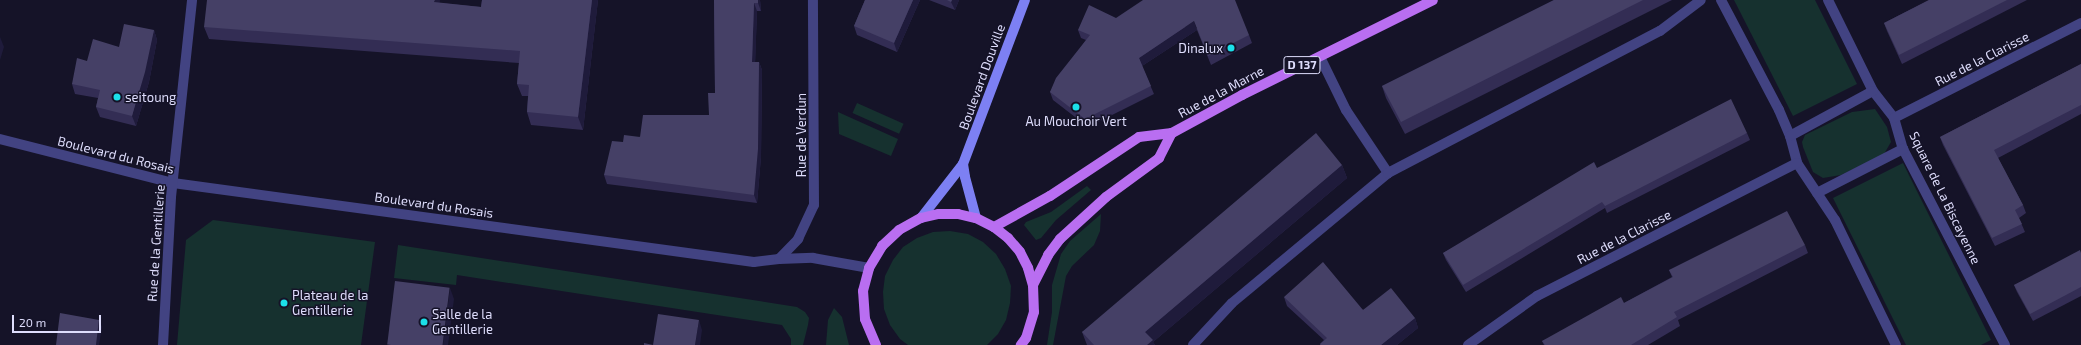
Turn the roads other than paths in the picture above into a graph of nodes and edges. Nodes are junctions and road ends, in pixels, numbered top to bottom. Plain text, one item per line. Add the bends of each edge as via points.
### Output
1 (192, 0) edge
2 (813, 0) edge
3 (1026, 0) edge
4 (1434, 0) edge
5 (1701, 0) edge
6 (1721, 0) edge
7 (1828, 0) edge
8 (2081, 23) edge
9 (1320, 57) junction
10 (1873, 91) junction
11 (1894, 118) junction
12 (1172, 133) junction
13 (1790, 136) junction
14 (0, 139) edge
15 (1903, 149) junction
16 (1797, 163) junction
17 (963, 164) junction
18 (1388, 173) junction
19 (173, 183) junction
20 (1817, 193) junction
21 (921, 218) junction
22 (976, 218) junction
23 (994, 227) junction
24 (779, 259) junction
25 (869, 268) junction
26 (1033, 285) junction
27 (163, 345) edge
28 (876, 345) edge
29 (1021, 345) edge
30 (1193, 345) edge
31 (1468, 345) edge
32 (1896, 345) edge
33 (2005, 345) edge

1 - 19 street, Rue de la Gentillerie
2 - 24 street, Rue de Verdun via 814,205 798,239
3 - 17 street, Boulevard Douville
4 - 9 main road, Rue de la Marne / D 137
5 - 18 street via 1660,31
6 - 13 street
7 - 10 street, Square de La Biscayenne
8 - 11 street, Rue de la Clarisse
9 - 12 main road, Rue de la Marne / D 137
9 - 18 street via 1346,110
10 - 11 street, Square de La Biscayenne
10 - 13 street
11 - 15 street, Square de La Biscayenne
12 - 23 main road, Rue de la Marne / D 137 via 1138,137 1050,196
12 - 26 main road, Rue de la Marne via 1159,158 1106,198 1060,239 1048,255
13 - 16 street
14 - 19 street, Boulevard du Rosais
15 - 20 street
15 - 33 street, Square de La Biscayenne
16 - 20 street
16 - 31 street, Rue de la Clarisse via 1537,296
17 - 21 street, Boulevard Douville
17 - 22 street
18 - 30 street via 1232,303
19 - 24 street, Boulevard du Rosais via 754,262
19 - 27 street, Rue de la Gentillerie
20 - 32 street via 1835,220
21 - 22 main road via 939,214 958,214
21 - 25 main road via 899,230 882,246
22 - 23 main road
23 - 26 main road via 1020,252
24 - 25 street, Boulevard du Rosais via 813,258
25 - 28 main road via 863,291 865,320
26 - 29 main road via 1034,312 1026,338

